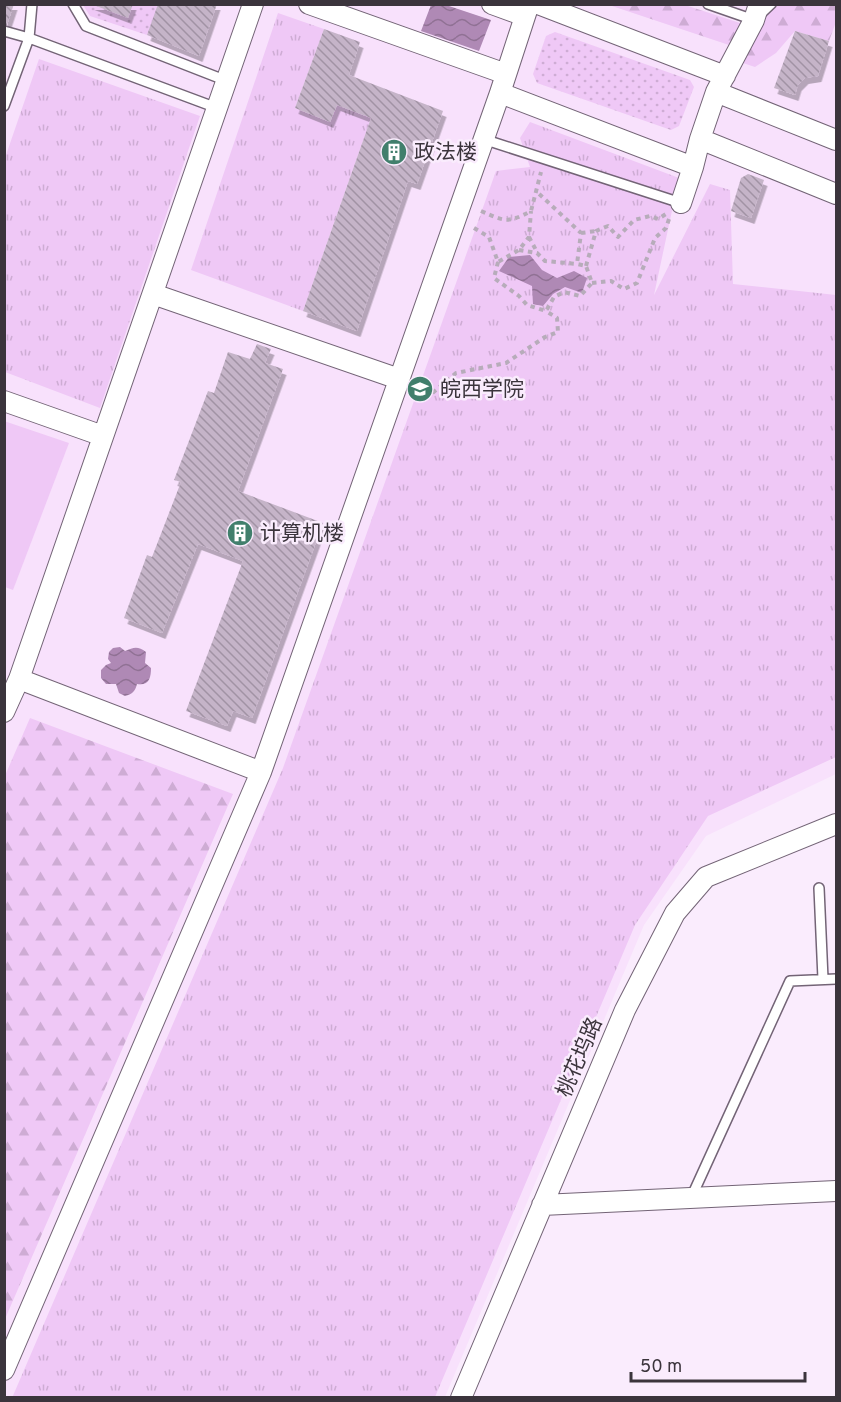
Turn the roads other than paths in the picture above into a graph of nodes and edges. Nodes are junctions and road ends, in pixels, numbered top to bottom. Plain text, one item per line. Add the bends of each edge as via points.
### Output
1 (32, 4) edge
2 (73, 4) edge
3 (253, 4) edge
4 (309, 4) edge
5 (492, 4) edge
6 (708, 4) edge
7 (771, 4) edge
8 (531, 8) edge
9 (757, 12) edge
10 (4, 31) edge
11 (29, 38) junction
12 (506, 74) junction
13 (227, 81) junction
14 (720, 84) junction
15 (500, 93) junction
16 (4, 106) edge
17 (217, 108) junction
18 (483, 139) junction
19 (700, 139) junction
20 (837, 140) edge
21 (693, 167) junction
22 (837, 194) edge
23 (681, 203) joint
24 (153, 294) junction
25 (398, 383) junction
26 (4, 401) edge
27 (103, 436) junction
28 (19, 679) junction
29 (4, 712) edge
30 (261, 772) junction
31 (837, 824) edge
32 (819, 888) dead end
33 (823, 979) junction
34 (837, 979) edge
35 (837, 1191) edge
36 (691, 1198) junction
37 (542, 1205) junction
38 (4, 1370) edge
39 (462, 1398) edge

1 - 11 lane
2 - 13 lane via 86,26
3 - 13 street
4 - 12 street
5 - 8 street
6 - 9 lane
7 - 9 lane
8 - 12 street
8 - 14 street
9 - 14 street
10 - 11 lane
11 - 16 lane
11 - 17 lane
12 - 15 street
13 - 17 street
14 - 19 street
14 - 20 street
15 - 18 street
15 - 21 street
17 - 24 street
18 - 23 lane
18 - 25 street
19 - 21 street
19 - 22 street
21 - 23 street
24 - 25 street
24 - 27 street
25 - 30 street
26 - 27 street
27 - 28 street
28 - 29 street
28 - 30 street
30 - 38 street
31 - 37 street, 桃花坞路 via 706,877 675,913 625,1010
32 - 33 lane
33 - 34 lane
33 - 36 lane via 790,981
35 - 36 street
36 - 37 street
37 - 39 street, 桃花坞路

